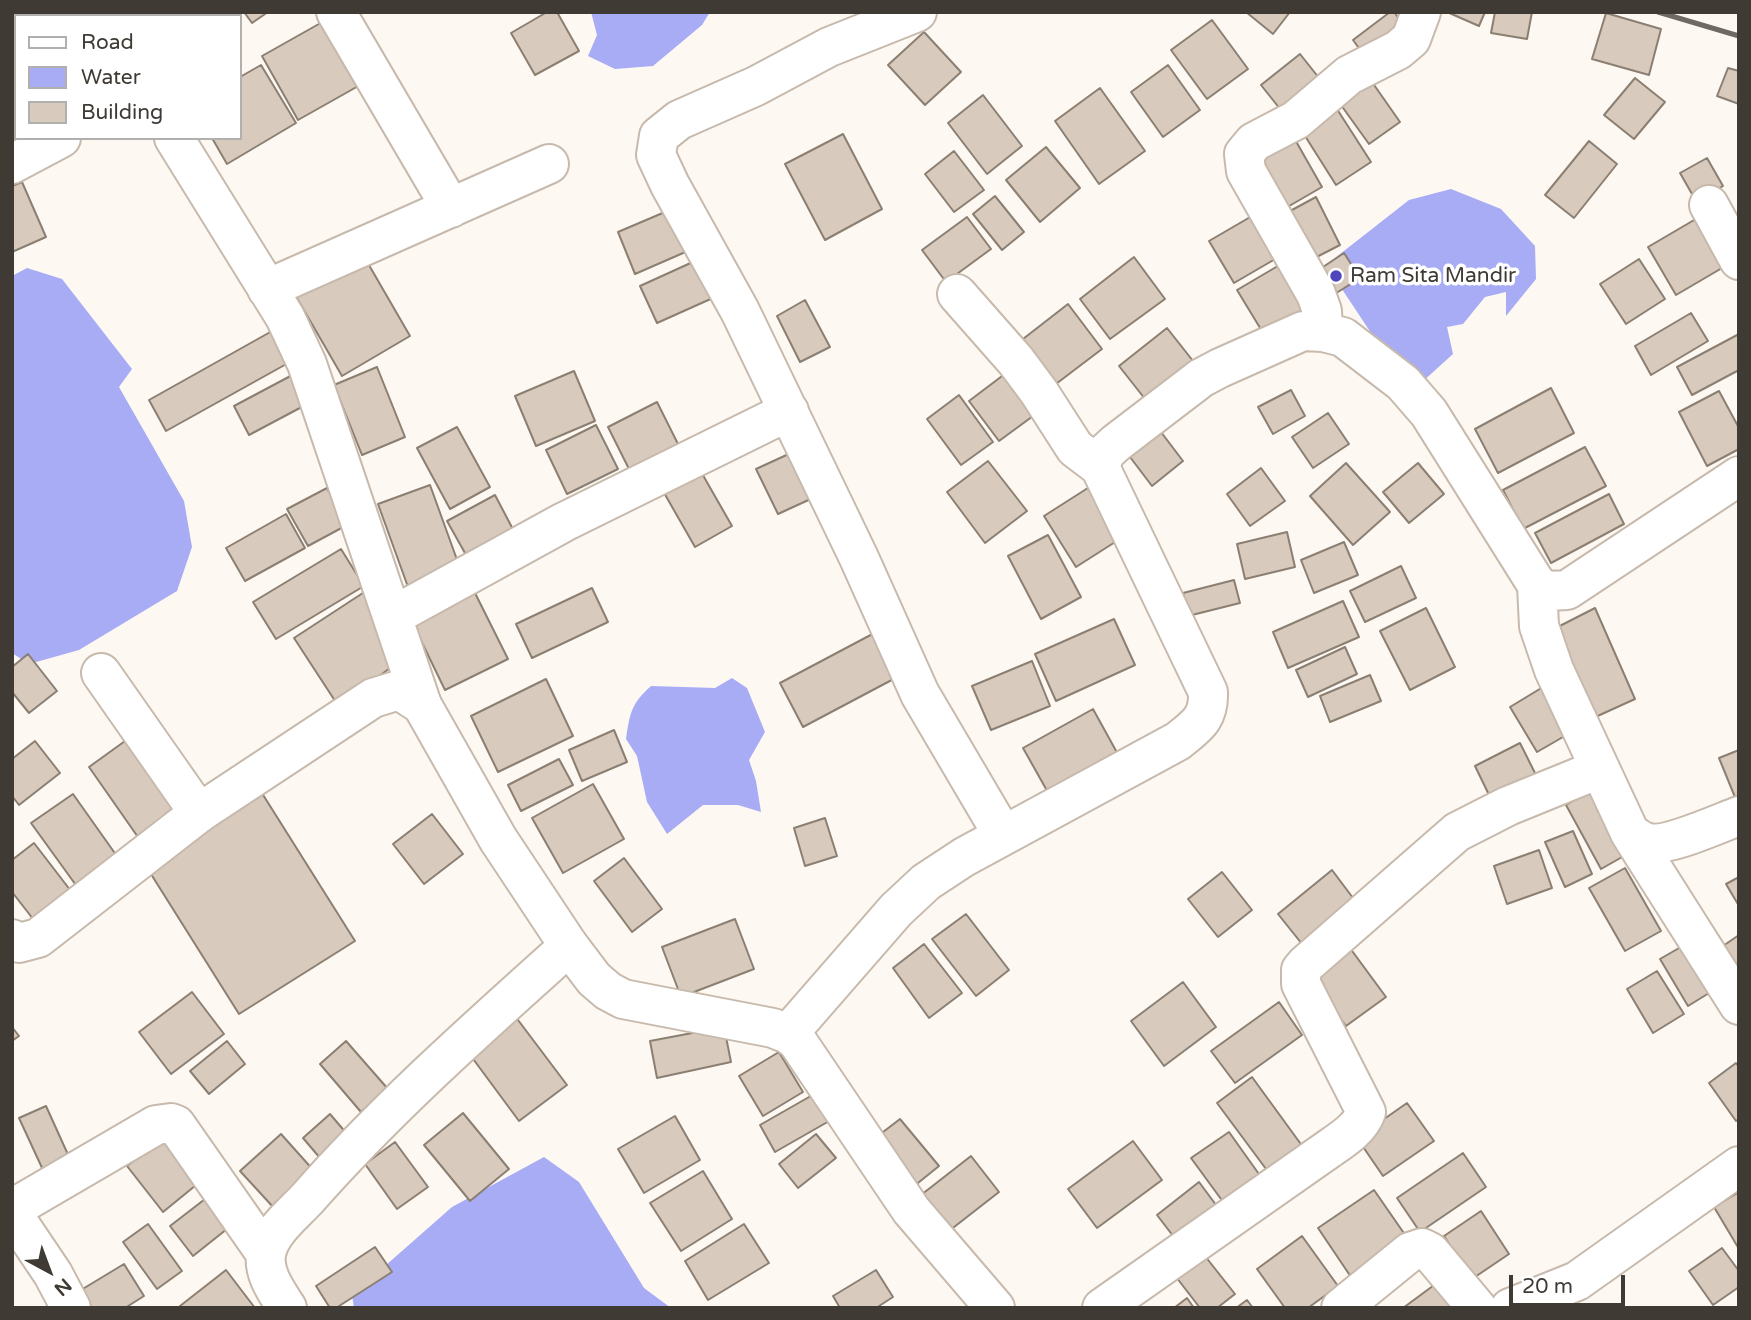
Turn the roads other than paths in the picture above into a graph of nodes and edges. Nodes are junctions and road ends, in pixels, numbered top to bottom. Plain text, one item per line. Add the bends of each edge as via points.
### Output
1 (336, 12) edge
2 (917, 12) edge
3 (1421, 12) edge
4 (57, 140) edge
5 (175, 140) edge
6 (12, 164) edge
7 (550, 164) dead end
8 (1709, 205) dead end
9 (452, 208) junction
10 (1739, 260) edge
11 (268, 289) junction
12 (957, 294) dead end
13 (1323, 332) junction
14 (789, 411) junction
15 (1100, 467) junction
16 (1739, 476) edge
17 (1537, 585) junction
18 (393, 616) junction
19 (101, 673) dead end
20 (422, 705) junction
21 (1600, 769) junction
22 (198, 813) junction
23 (1739, 816) edge
24 (1630, 833) junction
25 (1003, 835) junction
26 (15, 944) edge
27 (569, 946) junction
28 (1739, 1005) edge
29 (788, 1034) junction
30 (1739, 1166) edge
31 (12, 1211) edge
32 (266, 1254) junction
33 (71, 1308) edge
34 (287, 1308) edge
35 (995, 1308) edge
36 (1102, 1308) edge
37 (1341, 1308) edge
38 (1477, 1308) edge
39 (1510, 1308) edge

1 - 9 street
2 - 14 street via 828,47 679,120 659,136 656,155 665,175
3 - 13 street via 1411,39 1398,50 1349,75 1296,120 1254,142 1244,154 1246,172 1316,294
4 - 6 street
5 - 11 street
7 - 9 street
8 - 10 street
9 - 11 street
11 - 18 street via 307,363
12 - 15 street via 1016,361 1075,448
13 - 15 street via 1292,335 1201,378 1116,443 1105,453
13 - 17 street via 1343,337 1415,396
14 - 18 street via 564,522
14 - 25 street via 920,694
15 - 25 street via 1208,692 1209,707 1178,740
16 - 17 street via 1567,590 1548,591
17 - 21 street via 1542,638
18 - 20 street
19 - 22 street
20 - 22 street via 399,690 373,698
20 - 27 street via 498,839
21 - 24 street
21 - 36 street via 1457,832 1306,964 1301,984 1366,1112 1363,1120
22 - 26 street via 38,938
23 - 24 street via 1652,844
24 - 28 street
25 - 29 street via 926,882 896,909
27 - 29 street via 594,979 623,999
27 - 32 street via 332,1170 273,1237
29 - 35 street via 806,1053 911,1210
30 - 39 street via 1577,1281
31 - 32 street via 156,1125 171,1123
31 - 33 street
32 - 34 street via 266,1269
37 - 38 street via 1410,1252 1422,1248

